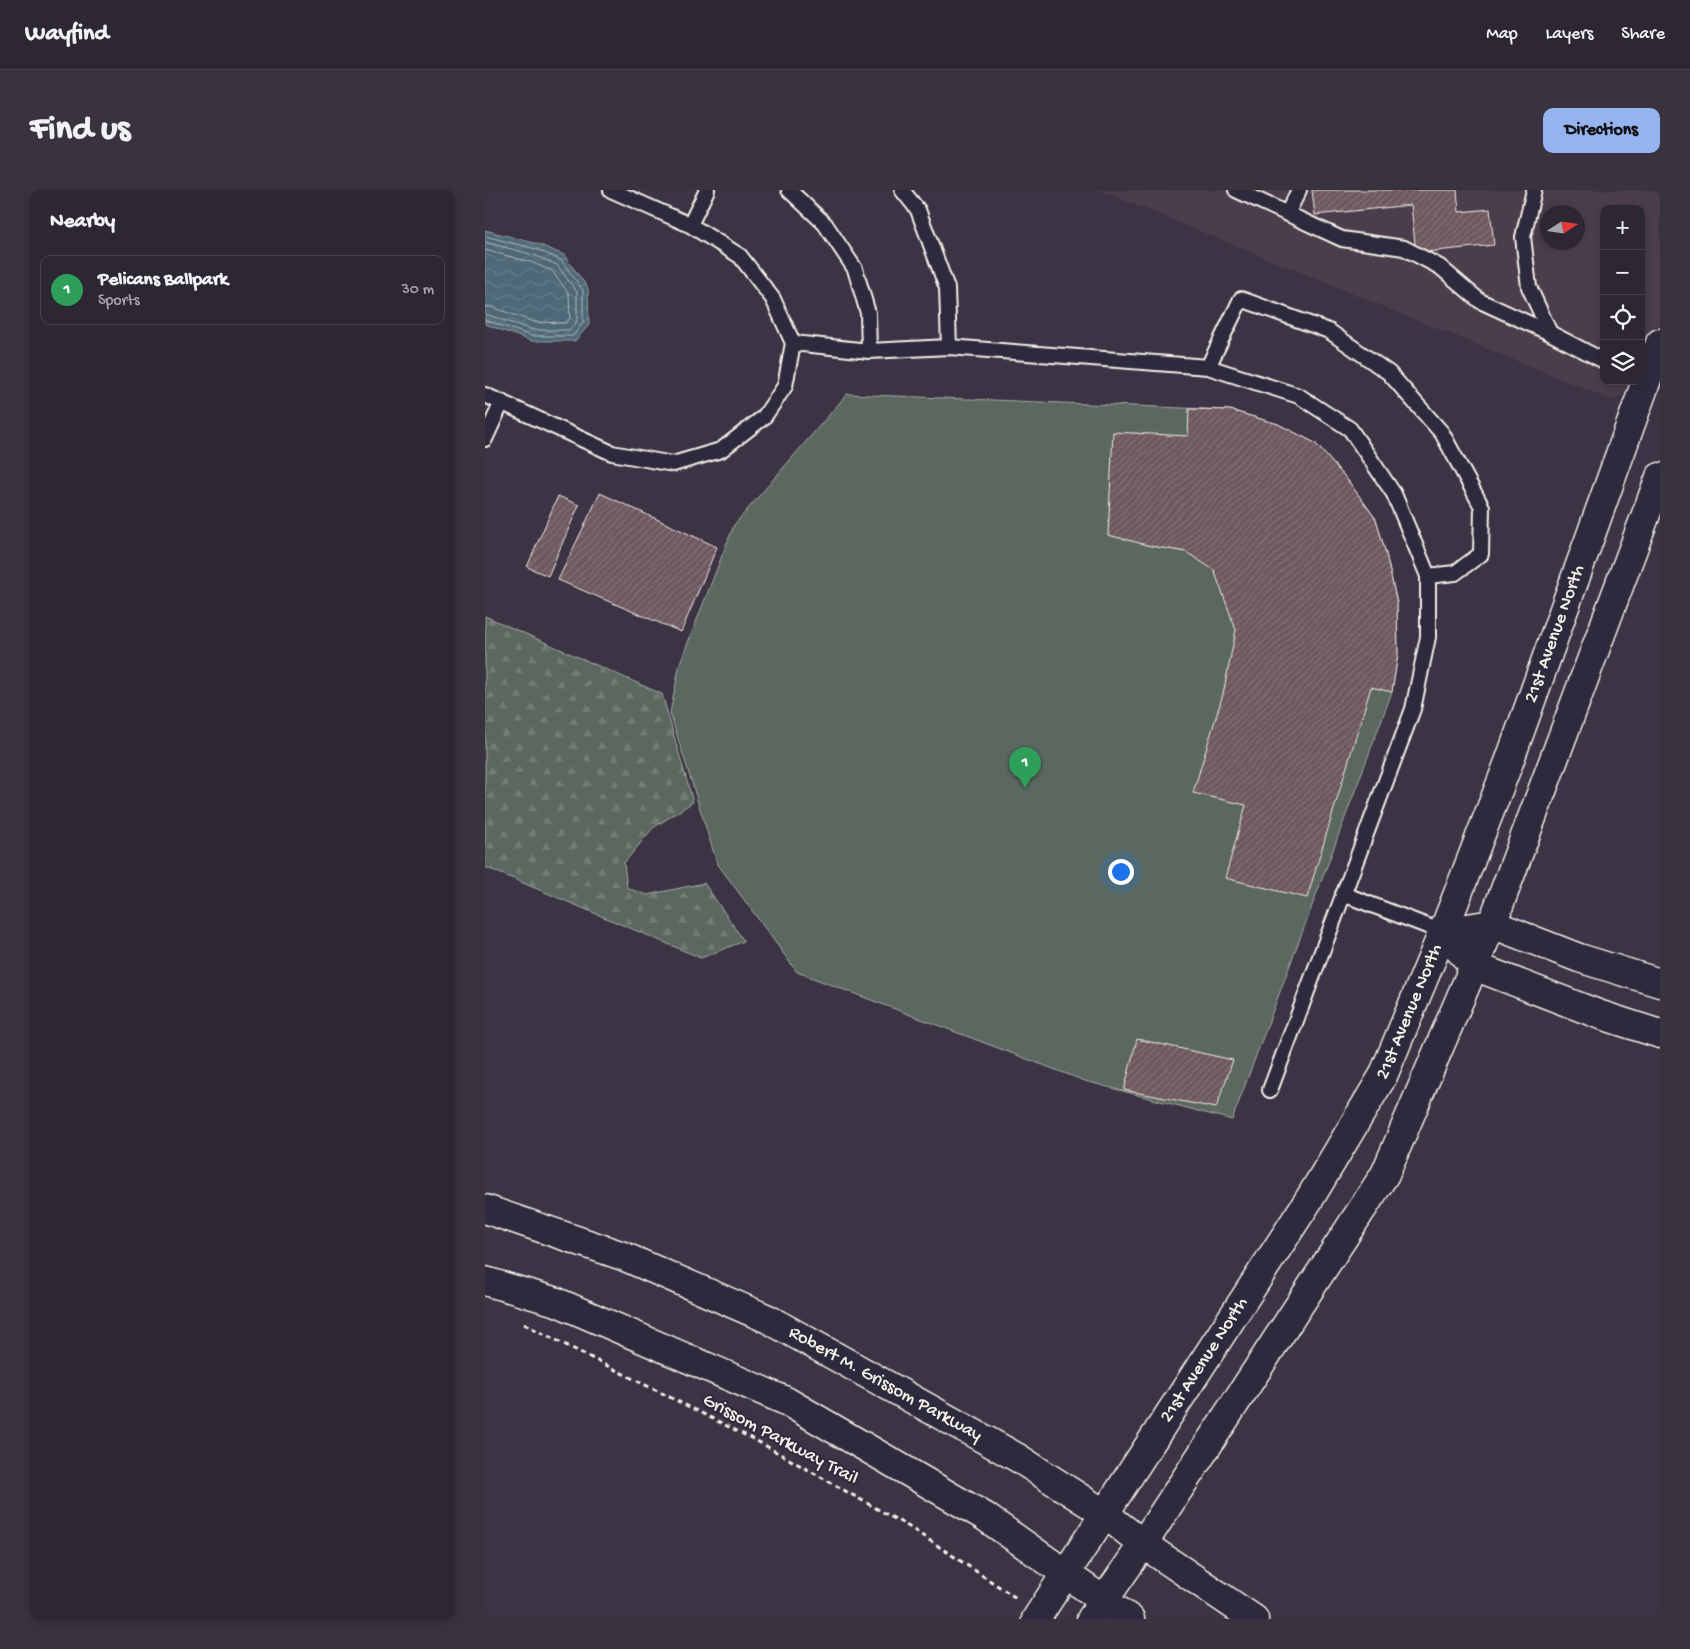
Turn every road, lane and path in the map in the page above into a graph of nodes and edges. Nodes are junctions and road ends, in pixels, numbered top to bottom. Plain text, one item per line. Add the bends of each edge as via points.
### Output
1 (611, 190) edge
2 (707, 190) edge
3 (789, 190) edge
4 (902, 190) edge
5 (1236, 190) edge
6 (1299, 190) edge
7 (1534, 190) edge
8 (1287, 214) junction
9 (690, 226) junction
10 (1550, 333) junction
11 (793, 343) junction
12 (1660, 343) edge
13 (949, 347) junction
14 (869, 351) junction
15 (1600, 359) edge
16 (1208, 367) junction
17 (1649, 384) edge
18 (485, 395) edge
19 (502, 402) junction
20 (485, 439) edge
21 (1660, 476) edge
22 (1428, 576) junction
23 (1343, 894) junction
24 (1493, 924) junction
25 (1443, 932) junction
26 (1475, 966) junction
27 (1660, 983) edge
28 (1660, 1034) edge
29 (1270, 1090) dead end
30 (485, 1209) edge
31 (485, 1280) edge
32 (521, 1322) dead end
33 (1105, 1514) junction
34 (1143, 1544) junction
35 (1066, 1575) junction
36 (1097, 1610) edge
37 (1038, 1616) edge
38 (1130, 1619) edge
39 (1254, 1619) edge

1 - 9 lane
2 - 9 lane
3 - 14 lane via 825,224 855,269 868,314
4 - 13 lane via 918,210 947,288
5 - 8 lane
6 - 8 lane
7 - 10 lane via 1523,237 1529,287
8 - 10 lane via 1342,238 1404,248 1440,267 1480,301
9 - 11 lane via 740,256 773,300
10 - 15 lane
11 - 14 lane
11 - 19 lane via 785,386 764,417 721,450 673,464 612,453
12 - 17 main road, 21st Avenue North
13 - 14 lane
13 - 16 lane
16 - 22 lane via 1299,396 1350,429 1394,494
16 - 22 lane via 1241,299 1329,331 1389,373 1442,433 1482,507 1481,554 1455,574
17 - 25 main road, 21st Avenue North via 1532,703
18 - 19 lane
19 - 20 lane
21 - 24 main road
22 - 23 lane via 1428,637 1413,709
23 - 25 lane
23 - 29 lane
24 - 25 main road
24 - 26 main road
24 - 27 main road via 1579,958
25 - 26 main road
25 - 33 main road, 21st Avenue North via 1383,1076 1310,1198
26 - 28 main road via 1598,1014
26 - 34 main road via 1385,1174
30 - 33 main road, Robert M. Grissom Parkway via 623,1256 769,1319 1010,1453
31 - 35 main road via 557,1302 786,1401 984,1516
32 - 37 path, Grissom Parkway Trail via 757,1441 911,1528
33 - 34 main road, Robert M. Grissom Parkway
33 - 35 main road, 21st Avenue North
34 - 36 main road
34 - 39 main road, Robert M. Grissom Parkway
35 - 36 main road
35 - 37 main road, 21st Avenue North
36 - 38 main road

